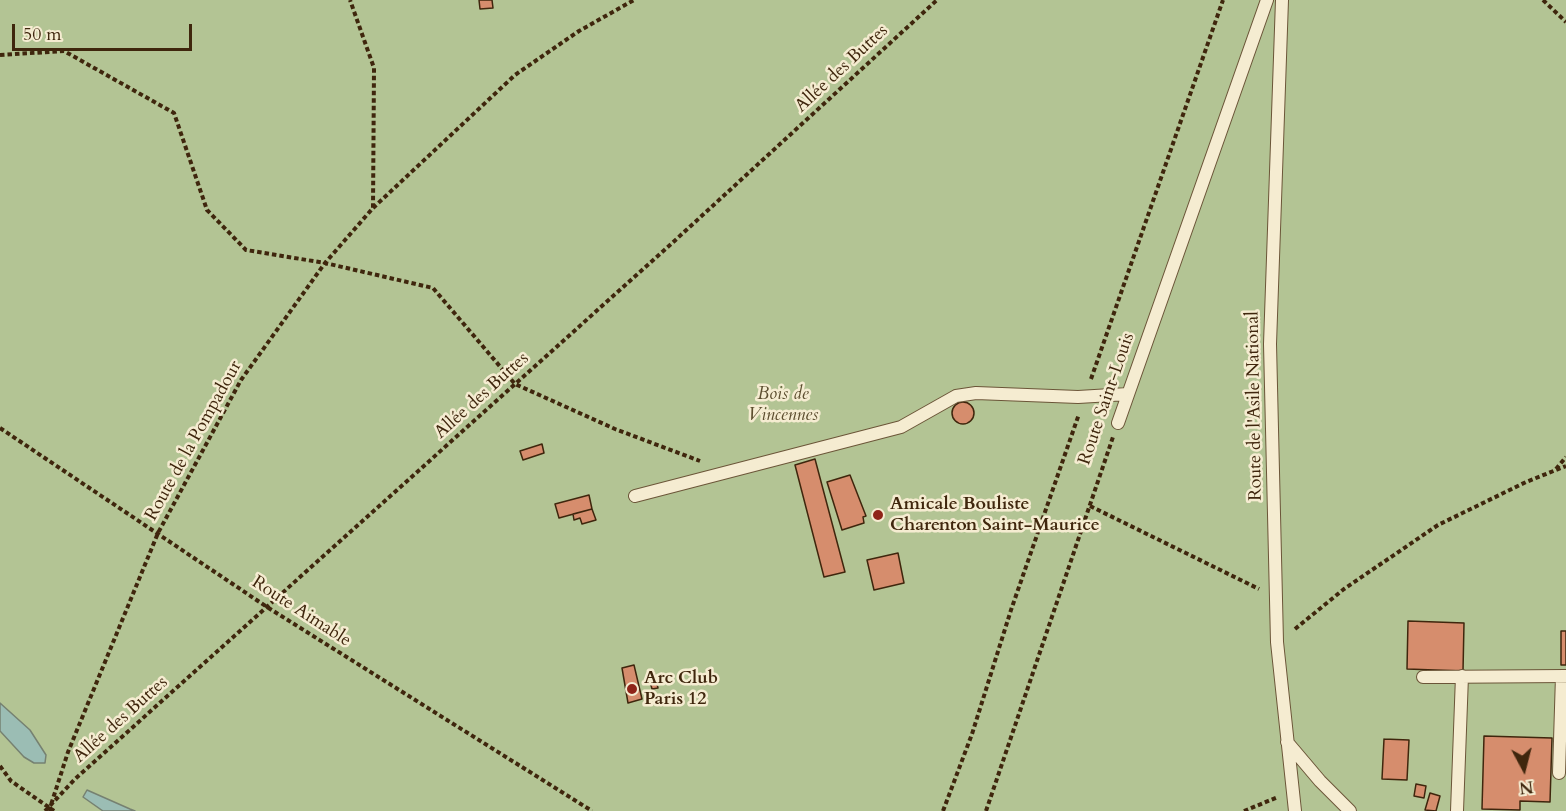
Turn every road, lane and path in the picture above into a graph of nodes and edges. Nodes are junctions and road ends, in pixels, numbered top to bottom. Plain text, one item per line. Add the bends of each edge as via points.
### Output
1 (350, 0) edge
2 (634, 0) edge
3 (938, 0) edge
4 (1268, 0) edge
5 (1282, 0) edge
6 (1543, 0) edge
7 (1566, 22) edge
8 (0, 55) edge
9 (373, 208) junction
10 (325, 263) junction
11 (515, 384) junction
12 (1128, 394) junction
13 (1118, 423) joint
14 (0, 428) edge
15 (1566, 457) edge
16 (1566, 466) edge
17 (1556, 470) junction
18 (730, 472) junction
19 (635, 496) dead end
20 (1090, 506) junction
21 (158, 533) junction
22 (1277, 598) junction
23 (267, 608) junction
24 (1277, 642) junction
25 (1462, 676) junction
26 (1564, 676) edge
27 (1423, 677) dead end
28 (1286, 741) junction
29 (0, 766) edge
30 (1558, 773) dead end
31 (1292, 791) junction
32 (48, 809) edge
33 (54, 811) edge
34 (592, 811) edge
35 (986, 811) edge
36 (1244, 811) edge
37 (1295, 811) edge
38 (1350, 811) edge
39 (1457, 811) edge

1 - 9 path via 374,68
2 - 9 path, Route de la Pompadour via 579,31 515,75
3 - 11 path, Allée des Buttes
4 - 12 lane, Route Saint-Louis
5 - 22 lane, Route de l'Asile National via 1270,344
6 - 7 path
8 - 10 path via 64,51 174,113 207,210 246,250
9 - 10 path, Route de la Pompadour
10 - 11 path via 433,288
10 - 21 path, Route de la Pompadour via 241,380
11 - 18 path via 615,429
11 - 23 path, Allée des Buttes
12 - 13 lane, Route Saint-Louis
12 - 18 lane via 1078,398 976,393 956,396 901,427
13 - 20 path, Route Saint-Louis
14 - 21 path, Route Aimable
15 - 17 path
16 - 17 path
17 - 24 path via 1438,525 1344,589
18 - 19 lane
20 - 22 path
20 - 35 path, Route Saint-Louis
21 - 23 path, Route Aimable
21 - 32 path, Route de la Pompadour
22 - 24 lane, Route de l'Asile National
23 - 32 path, Allée des Buttes via 75,779
23 - 34 path, Route Aimable
24 - 28 lane, Route de l'Asile National
25 - 26 lane
25 - 27 lane
25 - 39 lane
26 - 30 lane
28 - 31 lane, Route de l'Asile National
28 - 38 lane
29 - 32 path via 11,781
31 - 36 path
31 - 37 lane, Route de l'Asile National
32 - 33 path

